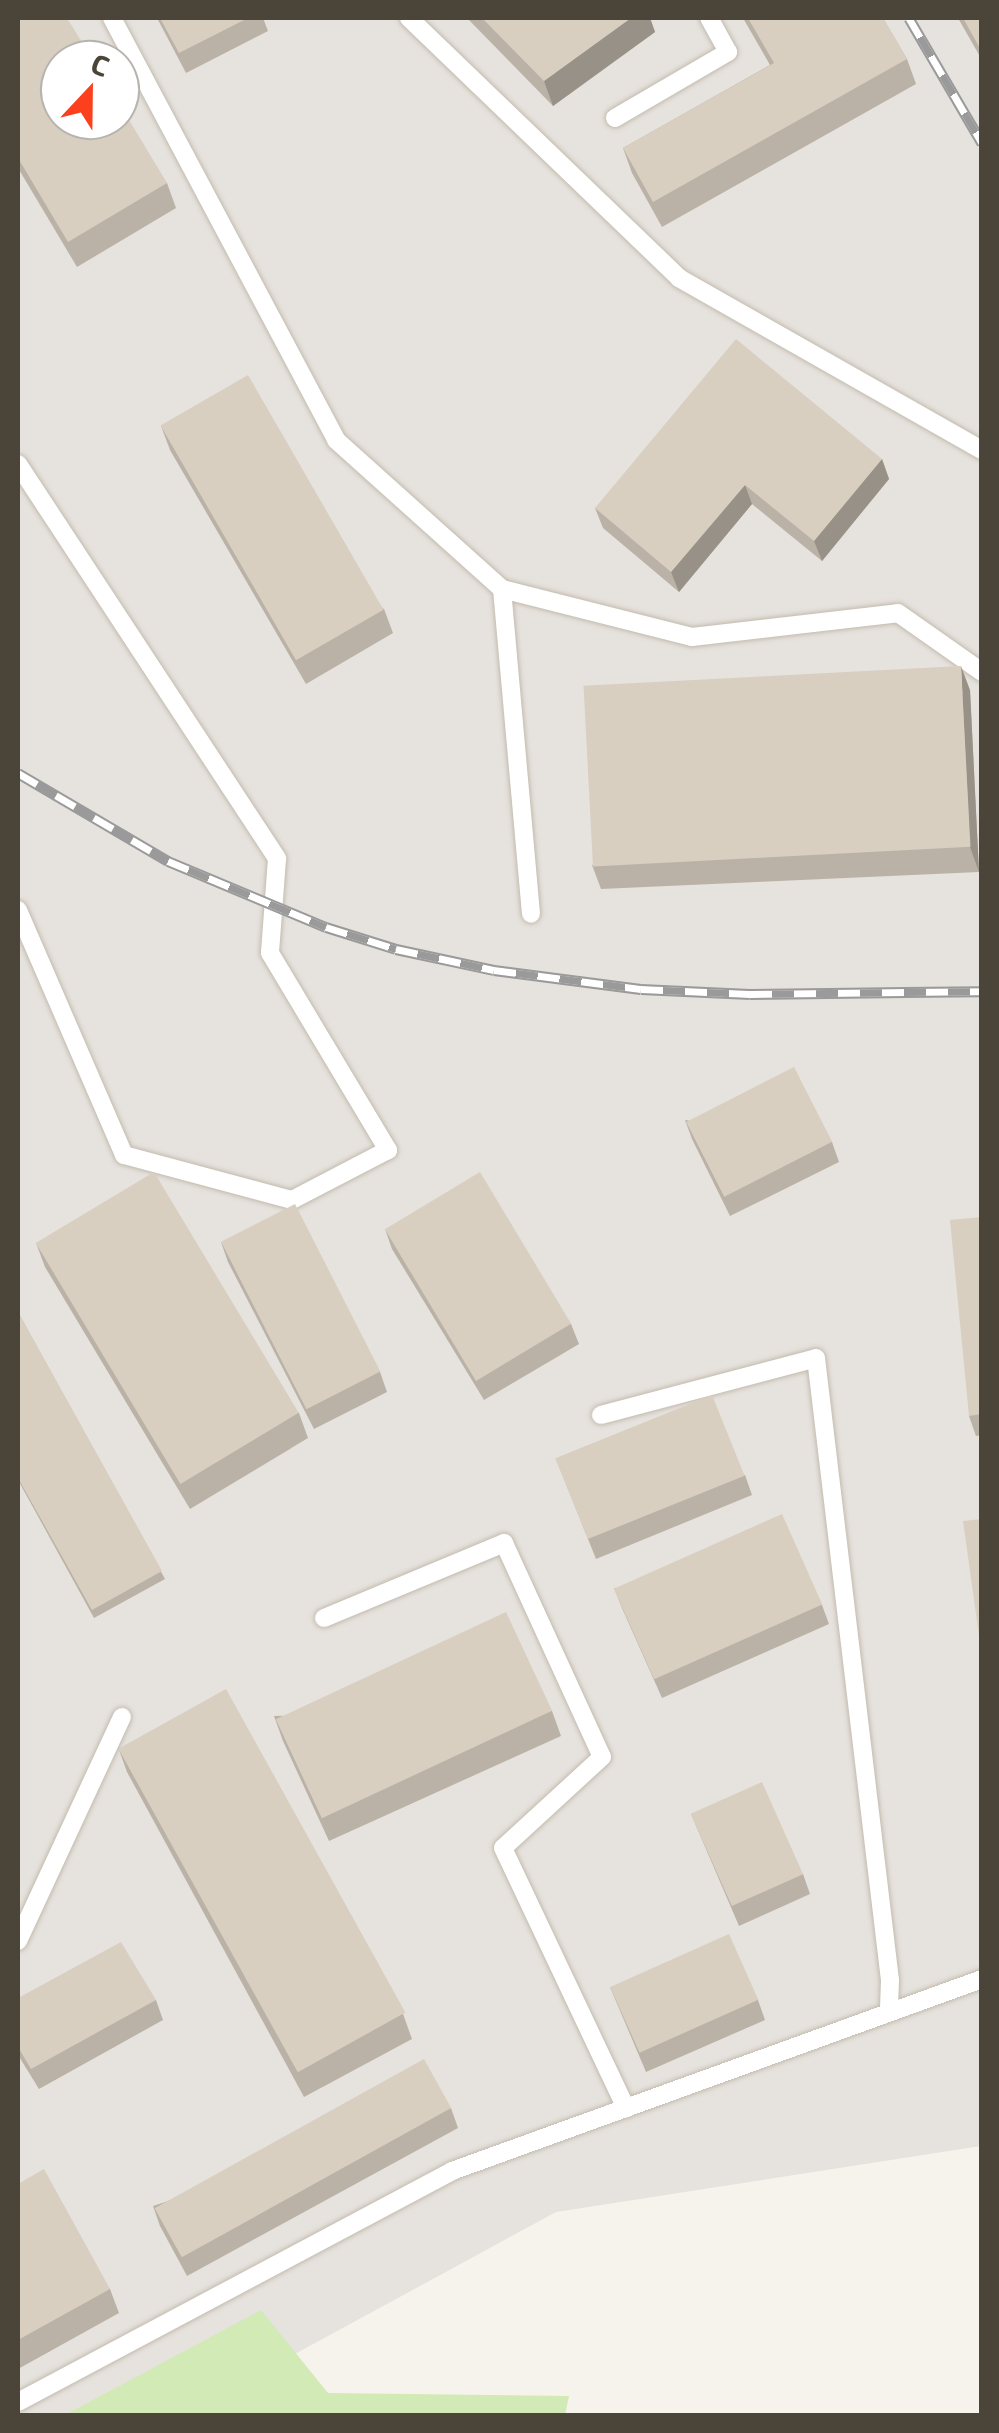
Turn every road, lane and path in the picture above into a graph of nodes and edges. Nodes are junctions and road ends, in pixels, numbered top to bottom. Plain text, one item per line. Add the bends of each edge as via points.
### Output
1 (112, 18) edge
2 (409, 18) edge
3 (709, 18) edge
4 (616, 118) dead end
5 (982, 450) edge
6 (18, 464) edge
7 (23, 486) edge
8 (502, 588) junction
9 (982, 672) edge
10 (18, 910) edge
11 (531, 914) dead end
12 (601, 1415) dead end
13 (324, 1618) dead end
14 (122, 1717) dead end
15 (18, 1942) edge
16 (982, 1979) edge
17 (889, 2012) junction
18 (626, 2108) junction
19 (18, 2402) edge

1 - 8 lane via 336,440
2 - 5 lane via 680,278
3 - 4 lane via 728,52
6 - 7 lane
7 - 10 lane via 276,859 270,952 388,1150 292,1200 124,1155
8 - 9 lane via 692,638 898,613
8 - 11 lane
12 - 17 lane via 816,1358
13 - 18 lane via 504,1542 602,1757 503,1848
14 - 15 lane
16 - 17 lane
17 - 18 lane
18 - 19 lane via 452,2172

